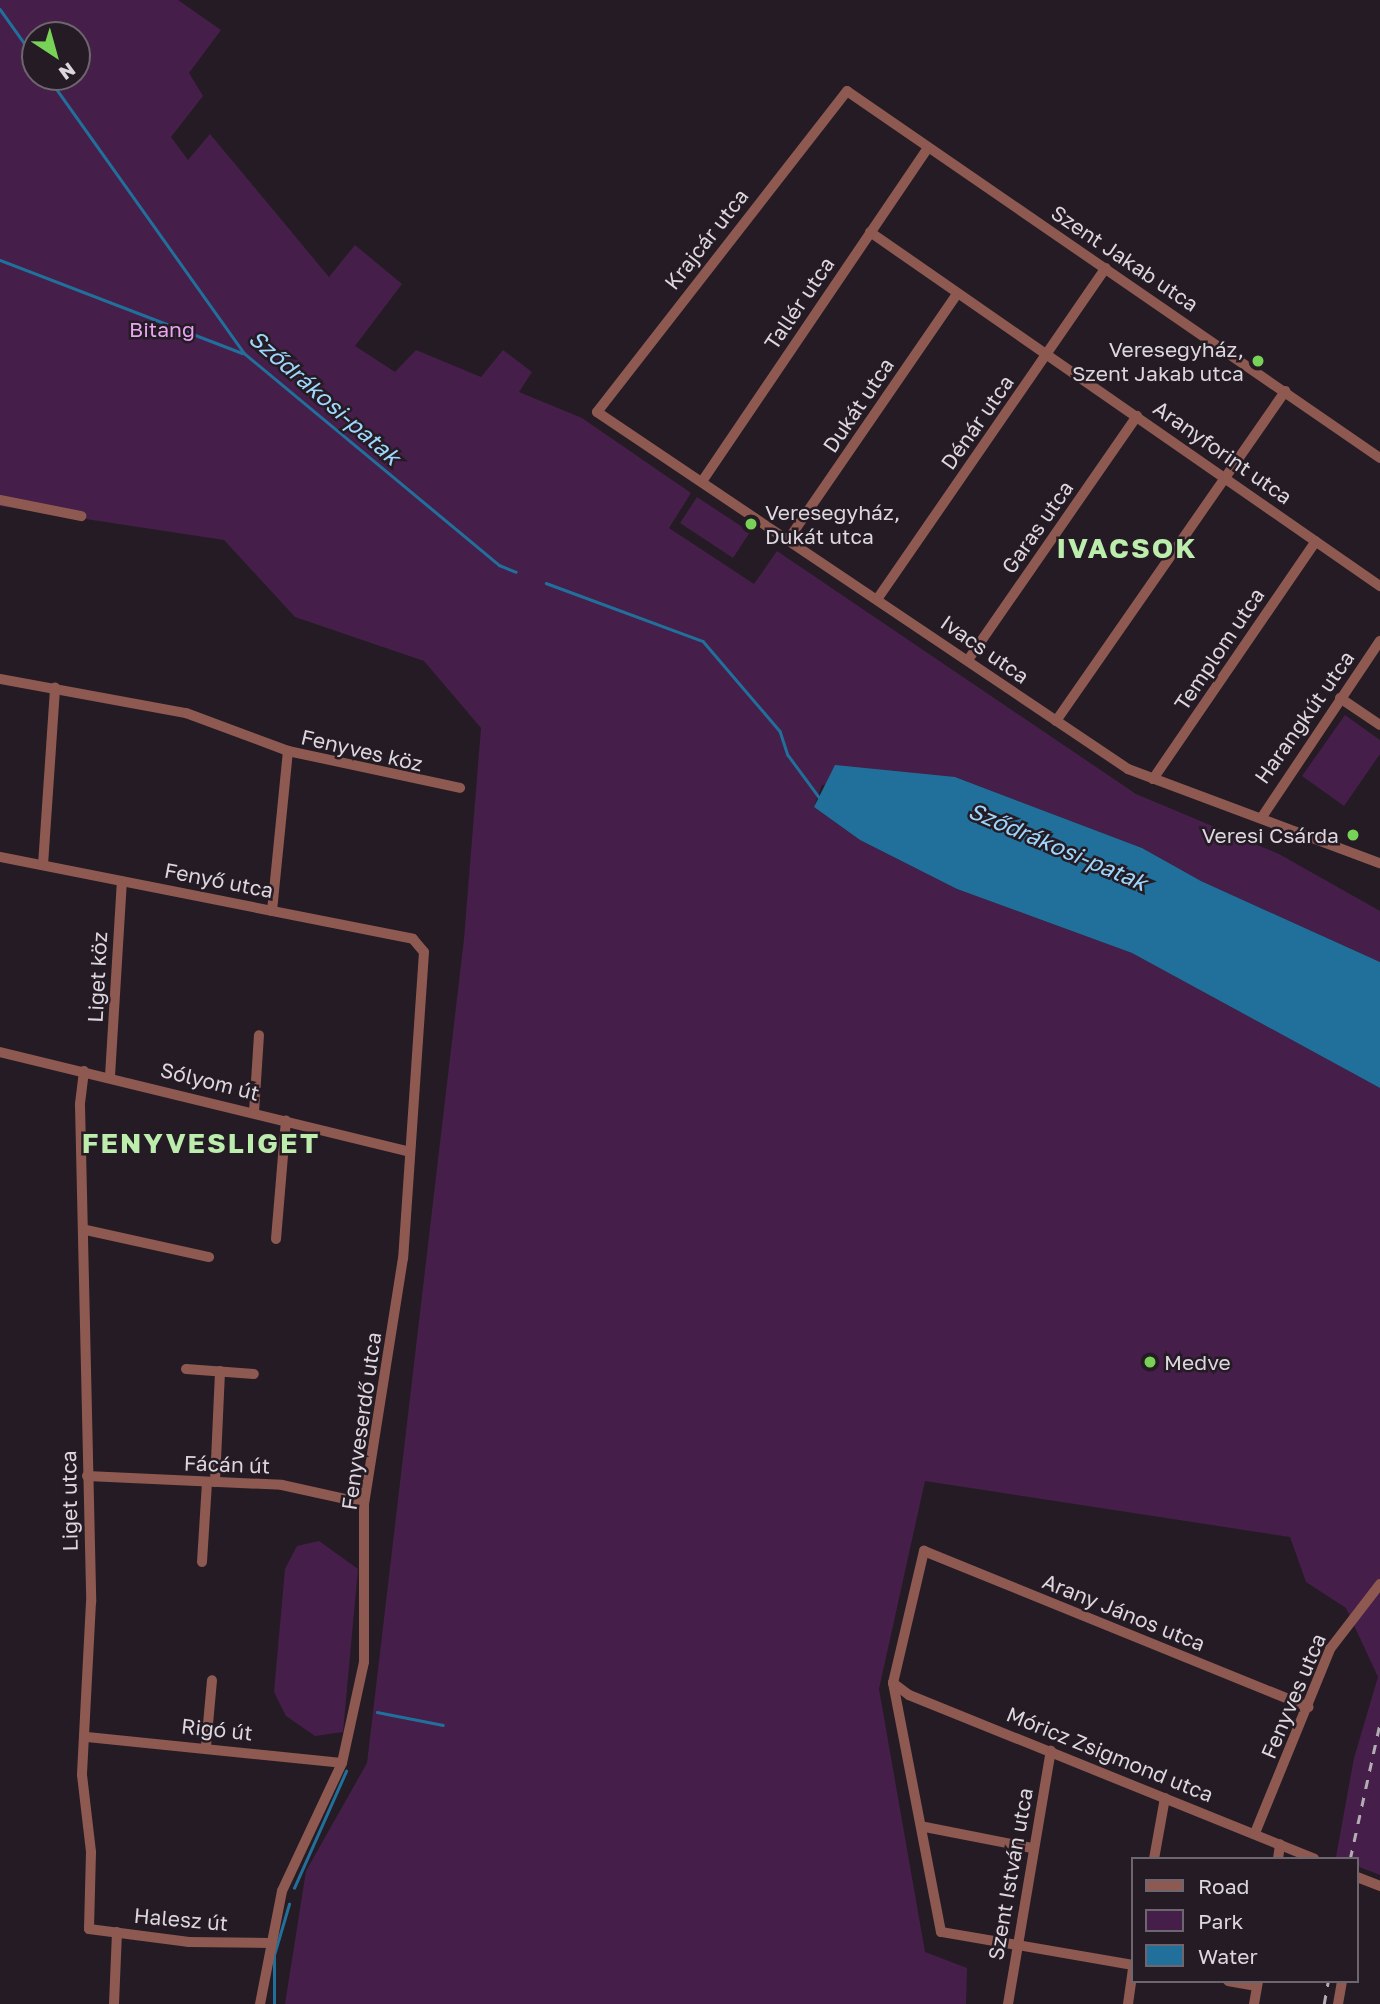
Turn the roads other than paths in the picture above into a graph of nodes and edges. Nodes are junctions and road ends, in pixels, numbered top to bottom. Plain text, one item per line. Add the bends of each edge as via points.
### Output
1 (847, 91) joint
2 (928, 148) junction
3 (870, 232) junction
4 (1106, 268) junction
5 (957, 294) junction
6 (1049, 354) junction
7 (1285, 391) junction
8 (597, 412) joint
9 (1137, 416) junction
10 (1380, 458) edge
11 (1228, 478) junction
12 (703, 480) junction
13 (0, 500) edge
14 (82, 516) dead end
15 (790, 537) junction
16 (1317, 541) junction
17 (1380, 586) edge
18 (878, 598) junction
19 (1380, 640) edge
20 (968, 660) junction
21 (0, 679) edge
22 (55, 687) junction
23 (1340, 698) junction
24 (1056, 721) junction
25 (1380, 725) edge
26 (288, 751) junction
27 (1153, 779) junction
28 (460, 788) dead end
29 (1262, 817) junction
30 (0, 857) edge
31 (1380, 863) edge
32 (43, 866) junction
33 (122, 881) junction
34 (272, 911) junction
35 (424, 952) joint
36 (259, 1035) dead end
37 (0, 1052) edge
38 (84, 1071) junction
39 (110, 1076) junction
40 (254, 1112) junction
41 (286, 1120) junction
42 (409, 1152) junction
43 (86, 1230) junction
44 (276, 1238) dead end
45 (209, 1257) dead end
46 (186, 1369) dead end
47 (219, 1371) junction
48 (254, 1374) dead end
49 (87, 1476) junction
50 (211, 1482) junction
51 (364, 1503) junction
52 (202, 1562) dead end
53 (1380, 1584) edge
54 (212, 1680) dead end
55 (893, 1683) junction
56 (1309, 1707) junction
57 (87, 1737) junction
58 (206, 1746) junction
59 (1051, 1751) junction
60 (342, 1763) junction
61 (1165, 1798) junction
62 (925, 1827) junction
63 (1255, 1833) junction
64 (1280, 1844) junction
65 (1032, 1848) junction
66 (1154, 1857) edge
67 (1278, 1857) edge
68 (1309, 1857) edge
69 (1359, 1881) edge
70 (1380, 1886) edge
71 (89, 1929) joint
72 (117, 1932) junction
73 (269, 1943) junction
74 (1018, 1944) junction
75 (1132, 1967) edge
76 (1132, 1974) edge
77 (1342, 1983) edge
78 (1258, 1984) edge
79 (114, 2004) edge
80 (260, 2004) edge
81 (1007, 2004) edge
82 (1128, 2004) edge
83 (1254, 2004) edge
84 (1338, 2004) edge

1 - 2 street, Szent Jakab utca
1 - 8 street, Krajcár utca
2 - 3 street, Tallér utca
2 - 4 street, Szent Jakab utca
3 - 5 street, Aranyforint utca
3 - 12 street, Tallér utca
4 - 6 street, Dénár utca
4 - 7 street, Szent Jakab utca
5 - 6 street, Aranyforint utca
5 - 15 street, Dukát utca
6 - 9 street, Aranyforint utca
6 - 18 street, Dénár utca
7 - 10 street, Szent Jakab utca
7 - 11 street
8 - 12 street, Ivacs utca
9 - 11 street, Aranyforint utca
9 - 20 street, Garas utca
11 - 16 street, Aranyforint utca
11 - 24 street
12 - 15 street, Ivacs utca
13 - 14 street
15 - 18 street, Ivacs utca
16 - 17 street, Aranyforint utca
16 - 27 street, Templom utca
18 - 20 street, Ivacs utca
19 - 23 street, Harangkút utca
20 - 24 street, Ivacs utca
21 - 22 street
22 - 26 street via 186,713
22 - 32 street
23 - 25 street
23 - 29 street, Harangkút utca
24 - 27 street, Ivacs utca
26 - 28 street, Fenyves köz
26 - 34 street, Fenyves köz
27 - 29 street, Ivacs utca
29 - 31 street, Ivacs utca
30 - 32 street, Fenyő utca
32 - 33 street, Fenyő utca
33 - 34 street, Fenyő utca
33 - 39 street, Liget köz
34 - 35 street, Fenyő utca via 413,939
35 - 42 street, Fenyveserdő utca
36 - 40 street
37 - 38 street, Sólyom út
38 - 39 street, Sólyom út
38 - 43 street, Liget utca via 80,1105
39 - 40 street, Sólyom út
40 - 41 street, Sólyom út
41 - 42 street, Sólyom út
41 - 44 street
42 - 51 street, Fenyveserdő utca via 403,1258
43 - 45 street
43 - 49 street, Liget utca
46 - 47 street
47 - 48 street
47 - 50 street
49 - 50 street, Fácán út
49 - 57 street, Liget utca
50 - 51 street, Fácán út via 282,1485
50 - 52 street
51 - 60 street, Fenyveserdő utca via 364,1662
53 - 56 street, Fenyves utca via 1330,1649
54 - 58 street
55 - 56 street, Arany János utca via 924,1551
55 - 59 street, Móricz Zsigmond utca via 909,1695
55 - 62 street
56 - 63 street, Fenyves utca
57 - 58 street, Rigó út
57 - 71 street, Liget utca via 82,1775 91,1852
58 - 60 street, Rigó út
59 - 61 street, Móricz Zsigmond utca
59 - 65 street, Szent István utca
60 - 73 street, Fenyveserdő utca via 291,1868
61 - 63 street, Móricz Zsigmond utca
61 - 66 street
62 - 65 street
62 - 74 street via 941,1932
63 - 64 street, Móricz Zsigmond utca
64 - 67 street
64 - 68 street, Móricz Zsigmond utca
65 - 74 street, Szent István utca
69 - 70 street
71 - 72 street, Halesz út
72 - 73 street, Halesz út
72 - 79 street
73 - 80 street, Fenyveserdő utca
74 - 75 street
74 - 81 street, Szent István utca
76 - 82 street
77 - 84 street
78 - 83 street

